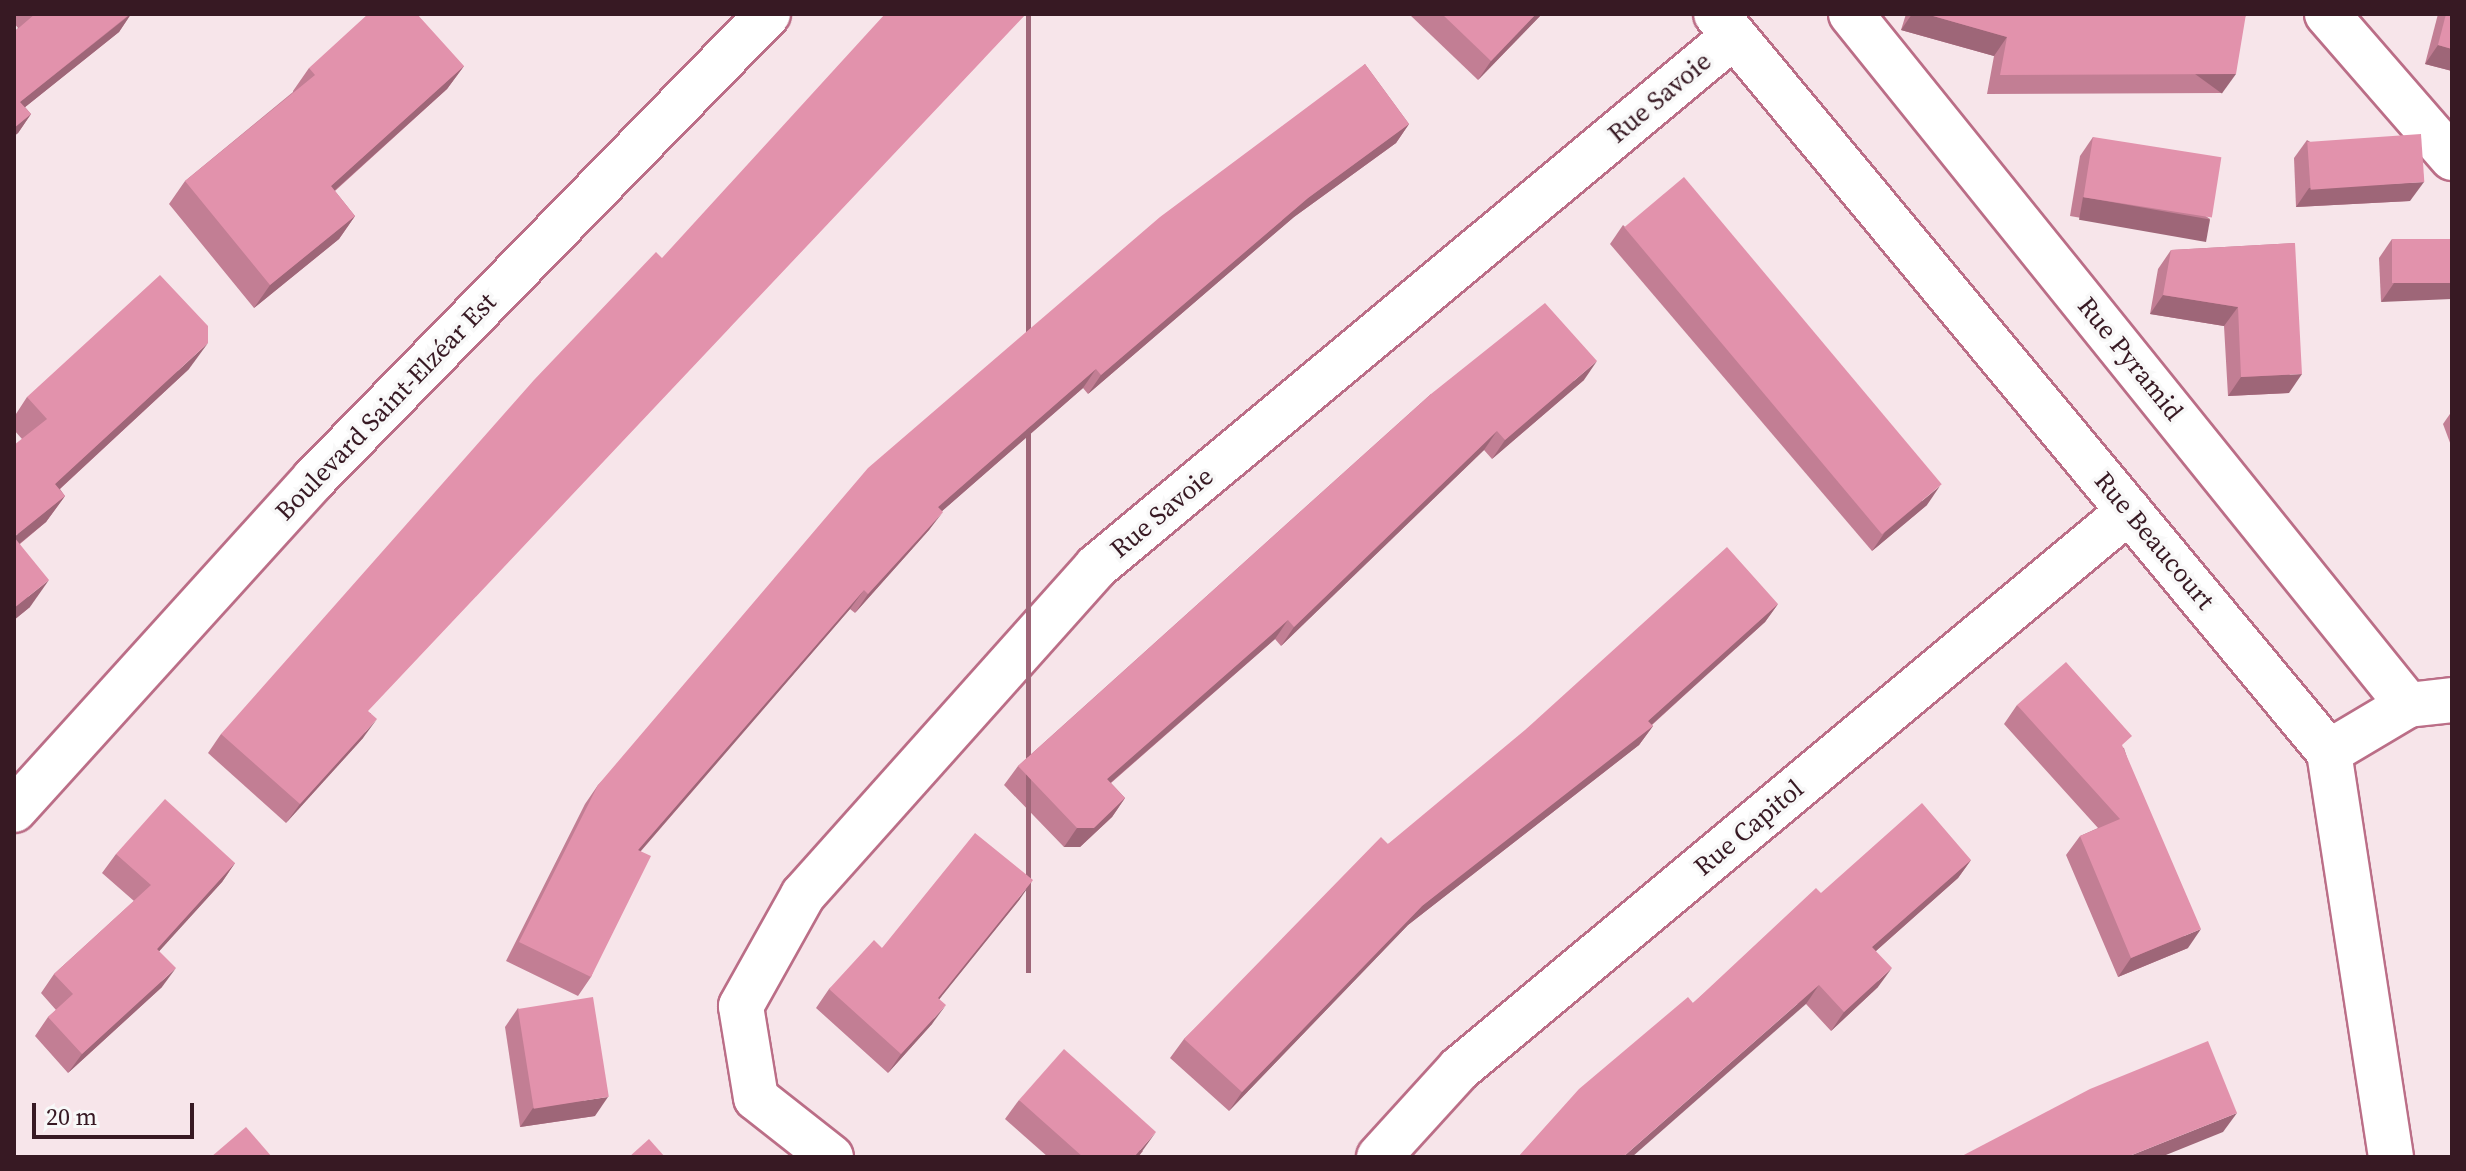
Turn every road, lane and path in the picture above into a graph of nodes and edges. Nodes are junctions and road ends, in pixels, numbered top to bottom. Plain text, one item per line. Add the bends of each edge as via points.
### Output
1 (768, 14) edge
2 (1851, 14) edge
3 (2327, 14) edge
4 (1725, 25) edge
5 (2452, 158) edge
6 (2129, 511) junction
7 (2452, 700) edge
8 (2408, 705) junction
9 (2329, 752) junction
10 (14, 810) edge
11 (831, 1157) edge
12 (1379, 1157) edge
13 (2391, 1157) edge

1 - 10 street, Boulevard Saint-Elzéar Est via 314,479
2 - 8 street, Rue Pyramid
3 - 5 street
4 - 6 street, Rue Beaucourt
4 - 11 street, Rue Savoie via 1096,567 803,895 741,1006 756,1098
6 - 9 street, Rue Beaucourt
6 - 12 street, Rue Capitol via 1459,1069
7 - 8 street
8 - 9 street
9 - 13 street

